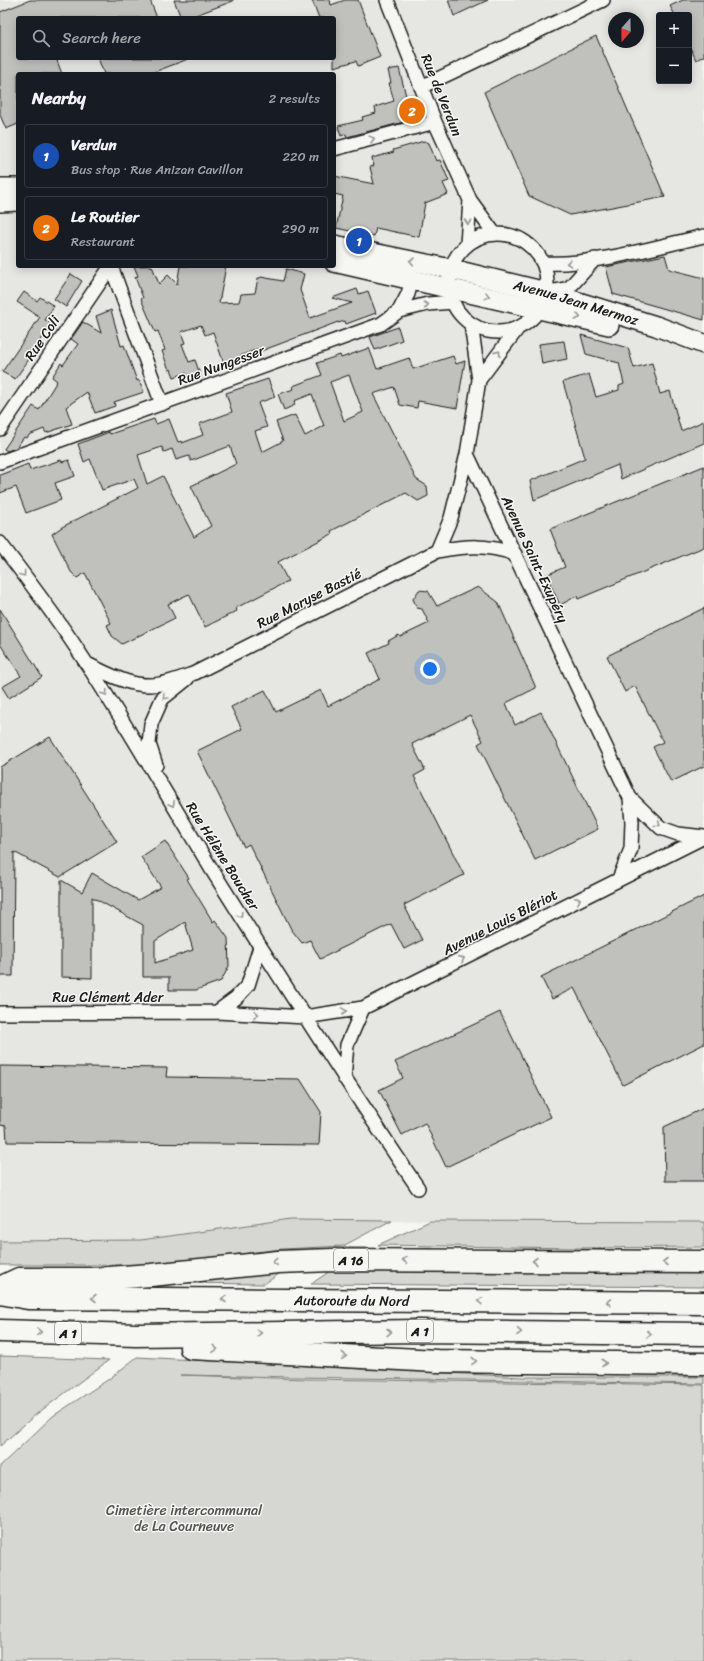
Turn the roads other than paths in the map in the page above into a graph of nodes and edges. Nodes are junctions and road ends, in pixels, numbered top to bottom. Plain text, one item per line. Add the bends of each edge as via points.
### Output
1 (386, 0) edge
2 (603, 0) edge
3 (421, 87) junction
4 (435, 122) junction
5 (336, 148) edge
6 (470, 200) junction
7 (494, 233) junction
8 (704, 236) edge
9 (467, 244) junction
10 (336, 246) edge
11 (595, 259) junction
12 (336, 262) edge
13 (543, 263) junction
14 (110, 268) edge
15 (112, 268) edge
16 (412, 279) junction
17 (451, 286) junction
18 (543, 300) junction
19 (399, 311) junction
20 (471, 324) junction
21 (518, 328) junction
22 (702, 344) edge
23 (479, 380) junction
24 (162, 404) junction
25 (0, 429) edge
26 (467, 454) junction
27 (0, 462) edge
28 (0, 543) edge
29 (437, 552) junction
30 (515, 554) junction
31 (87, 664) junction
32 (195, 673) junction
33 (162, 784) junction
34 (630, 798) junction
35 (704, 837) edge
36 (619, 879) junction
37 (260, 946) junction
38 (363, 1008) junction
39 (217, 1012) junction
40 (0, 1013) edge
41 (305, 1017) junction
42 (344, 1078) junction
43 (418, 1188) dead end
44 (704, 1262) edge
45 (0, 1288) edge
46 (0, 1293) edge
47 (704, 1303) edge
48 (0, 1331) edge
49 (704, 1334) edge
50 (136, 1335) junction
51 (704, 1364) edge

1 - 3 street, Rue de Verdun
2 - 3 street
3 - 4 street, Rue de Verdun
5 -> 4 street
4 - 6 street, Rue de Verdun
6 - 7 street, Rue de Verdun
6 -> 9 street, Rue de Verdun
7 - 9 street
7 - 13 street via 523,240 535,250
8 - 11 street
9 - 17 street via 457,255
17 -> 10 main road
11 -> 13 street
11 - 18 street via 569,288
12 - 16 main road
13 - 18 street via 547,277
14 - 25 street, Rue Coli
15 - 24 street
16 - 17 main road
16 - 19 street
17 - 18 main road, Avenue Jean Mermoz
19 -> 17 street, Rue Nungesser via 428,304
17 - 20 street via 460,314
18 - 21 street via 530,320
18 - 22 main road, Avenue Jean Mermoz via 656,326
19 - 24 street, Rue Nungesser via 381,324
20 - 21 street via 486,330 502,332
20 - 23 street
23 -> 21 street
23 - 26 street
24 - 27 street, Rue Nungesser
26 - 29 street via 451,518
26 - 30 street, Avenue Saint-Exupéry
28 -> 31 street, Rue Hélène Boucher
29 - 30 street, Rue Maryse Bastié via 475,545 498,548
29 - 32 street, Rue Maryse Bastié
30 - 34 street, Avenue Saint-Exupéry
31 - 32 street, Rue Maryse Bastié via 140,686 160,684
31 -> 33 street, Rue Hélène Boucher
32 -> 33 street, Rue Maryse Bastié via 162,699 151,724 149,744
33 -> 37 street, Rue Hélène Boucher
34 -> 35 street, Avenue Saint-Exupéry via 661,828 678,834
34 - 36 street, Avenue Saint-Exupéry via 631,849
35 - 36 street, Avenue Louis Blériot
38 -> 36 street, Avenue Louis Blériot
37 - 39 street via 248,985
37 - 41 street, Rue Hélène Boucher
41 -> 38 street, Avenue Louis Blériot
38 - 42 street via 347,1045
39 - 40 street, Rue Clément Ader
39 -> 41 street, Rue Clément Ader
41 - 42 street, Rue Hélène Boucher
42 - 43 street, Rue Hélène Boucher
44 -> 45 highway, A 16 via 317,1260 151,1276 19,1279
47 -> 46 highway, Autoroute du Nord / A 1 via 28,1298
48 -> 50 highway, A 1
50 -> 49 highway, A 1 via 418,1331
50 -> 51 highway via 157,1346 386,1358

